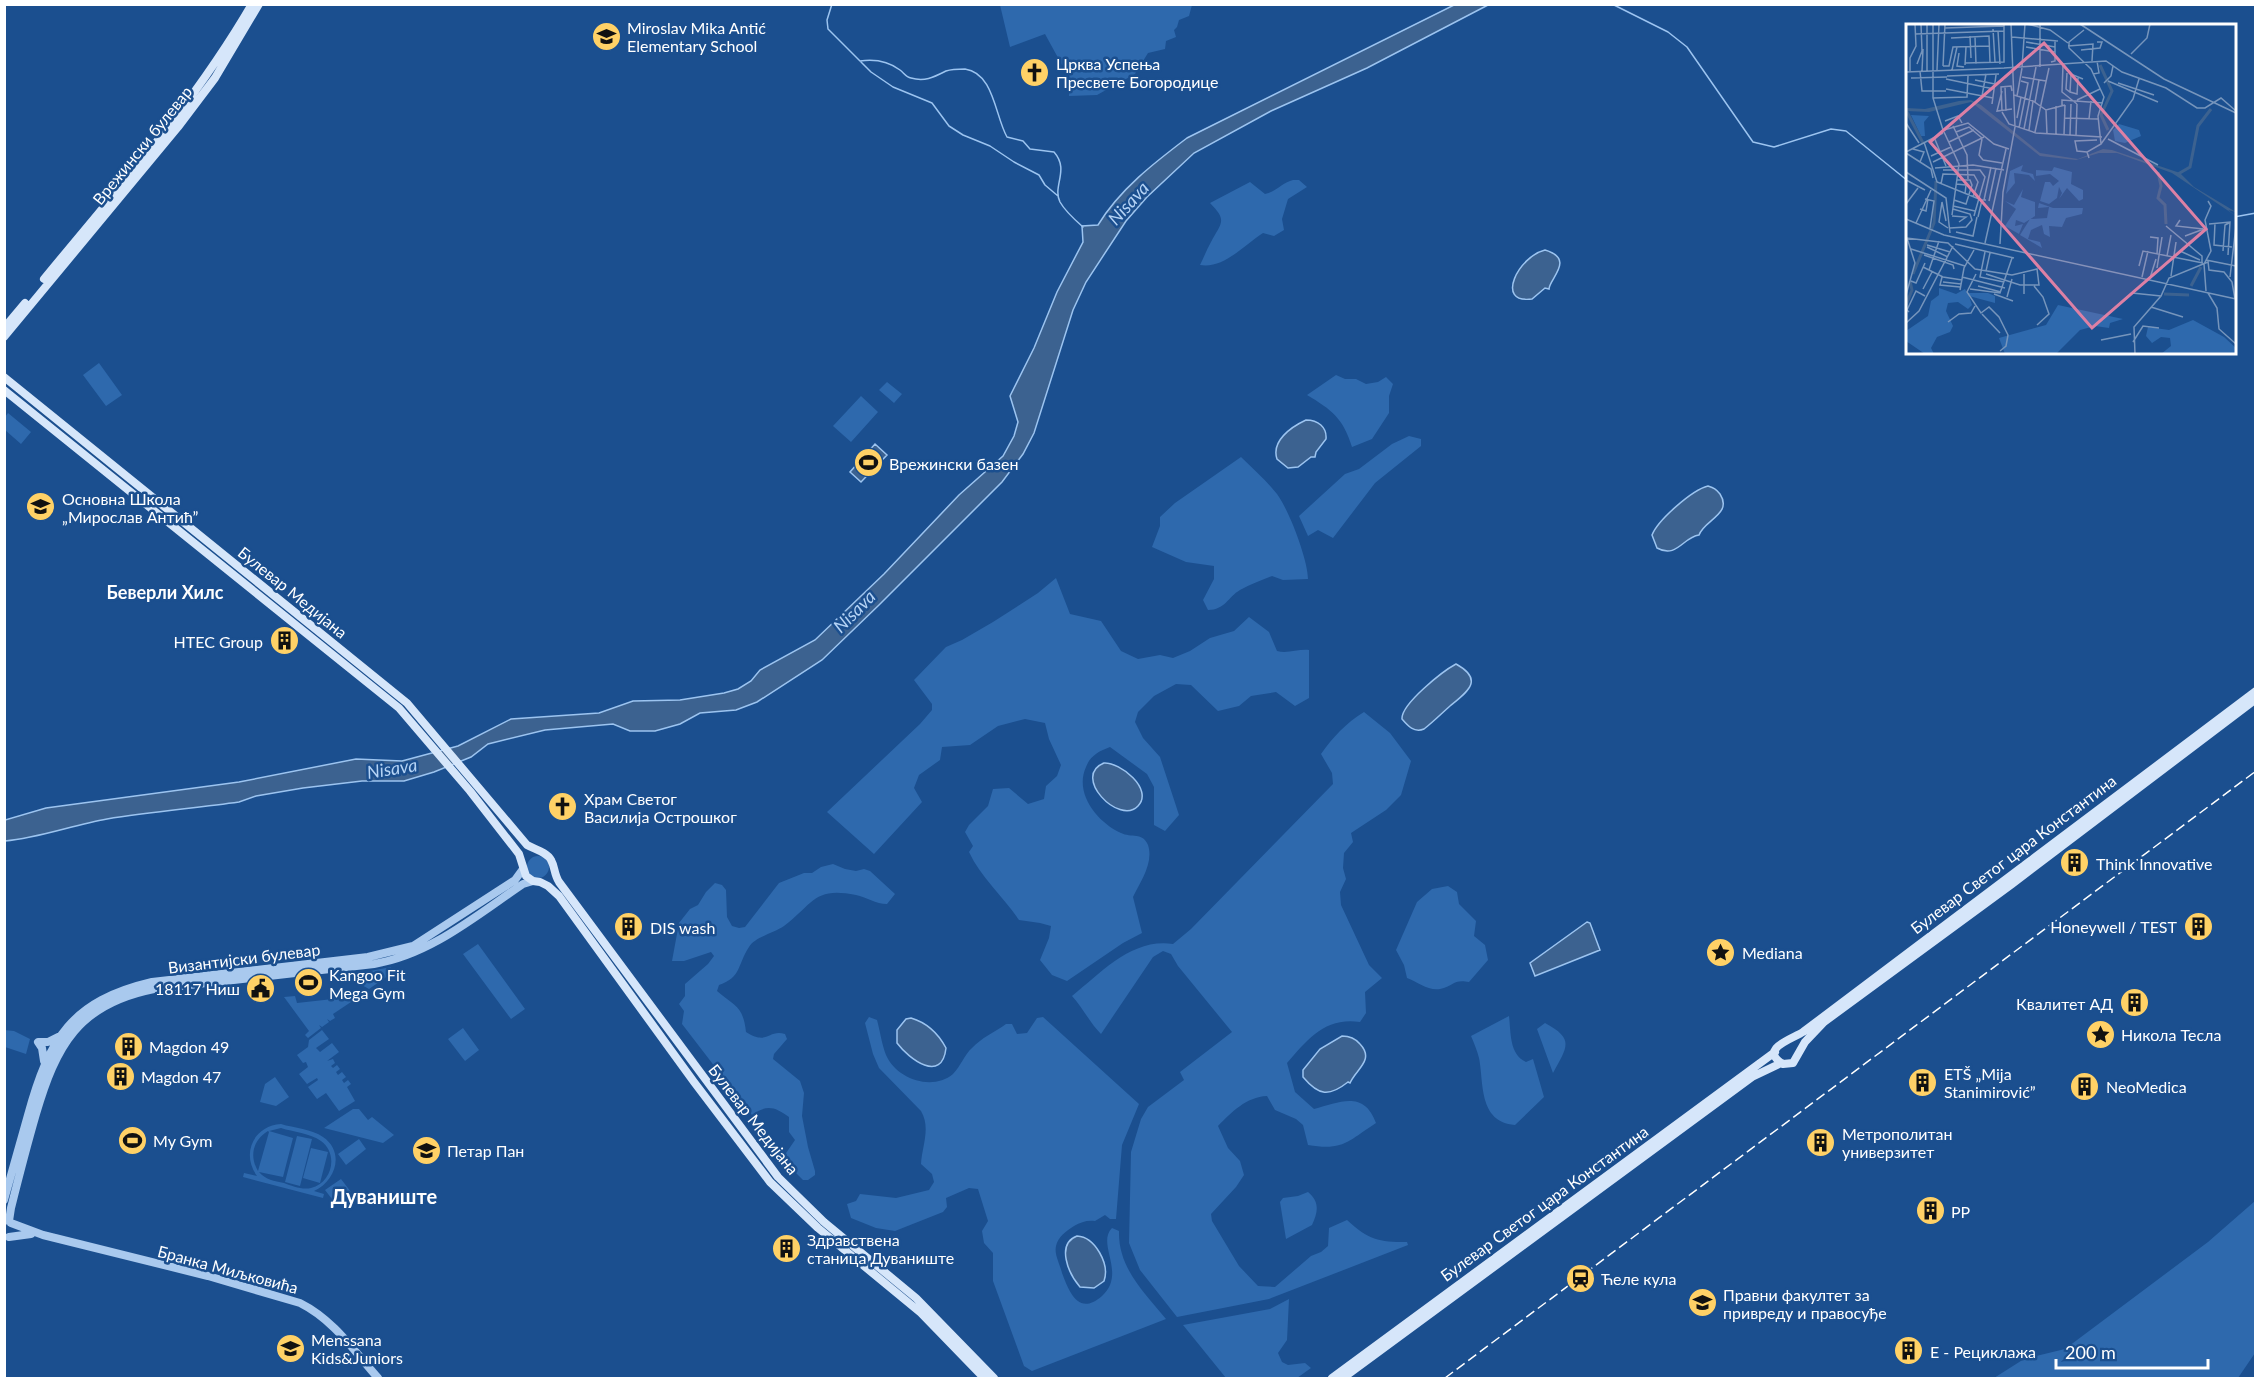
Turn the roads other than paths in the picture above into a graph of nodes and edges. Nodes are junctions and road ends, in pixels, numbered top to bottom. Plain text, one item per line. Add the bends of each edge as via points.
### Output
1 (252, 4) edge
2 (259, 4) edge
3 (35, 295) junction
4 (4, 328) edge
5 (4, 337) edge
6 (4, 377) edge
7 (4, 390) edge
8 (2256, 691) edge
9 (2256, 699) edge
10 (540, 852) junction
11 (523, 867) junction
12 (552, 871) junction
13 (537, 881) junction
14 (61, 1034) junction
15 (1788, 1041) junction
16 (1775, 1052) junction
17 (1799, 1052) junction
18 (44, 1063) junction
19 (1781, 1064) junction
20 (4, 1200) edge
21 (8, 1221) edge
22 (43, 1235) junction
23 (6, 1240) edge
24 (378, 1378) edge
25 (984, 1378) edge
26 (994, 1378) edge
27 (1332, 1378) edge
28 (1343, 1378) edge

1 - 3 main road, Врежински булевар via 209,74
2 - 3 main road, Врежински булевар via 214,78 178,127
3 - 4 main road
3 - 5 main road
6 - 10 main road, Булевар Медијана via 406,703 526,844
7 - 11 main road, Булевар Медијана via 399,708 470,791 519,854
8 - 15 main road, Булевар Светог цара Константина
9 - 17 main road, Булевар Светог цара Константина via 1824,1022
10 - 11 main road via 531,854
10 - 12 main road, Булевар Медијана via 551,859
11 - 13 main road, Булевар Медијана via 526,876
11 - 14 street, Византијски булевар via 515,880 413,946 368,957 137,986 91,1006
12 - 13 main road via 548,878
12 - 26 main road, Булевар Медијана via 778,1177 824,1222 916,1298
13 - 21 street, Византијски булевар via 523,884 430,946 398,959 154,989 125,997 95,1012 66,1041 49,1070
13 - 25 main road, Булевар Медијана via 559,896 771,1182 818,1228 921,1313
14 - 18 street, Византијски булевар
14 - 18 street via 48,1042 38,1042
15 - 16 main road via 1779,1044
15 - 17 main road
16 - 19 main road
16 - 27 main road, Булевар Светог цара Константина
17 - 19 main road via 1793,1063
18 - 20 street, Византијски булевар
19 - 28 main road, Булевар Светог цара Константина via 1752,1077
21 - 22 street, Бранка Миљковића
21 - 23 street, Византијски булевар via 12,1231
22 - 23 street, Бранка Миљковића via 22,1234
22 - 24 street, Бранка Миљковића via 300,1303 330,1323

